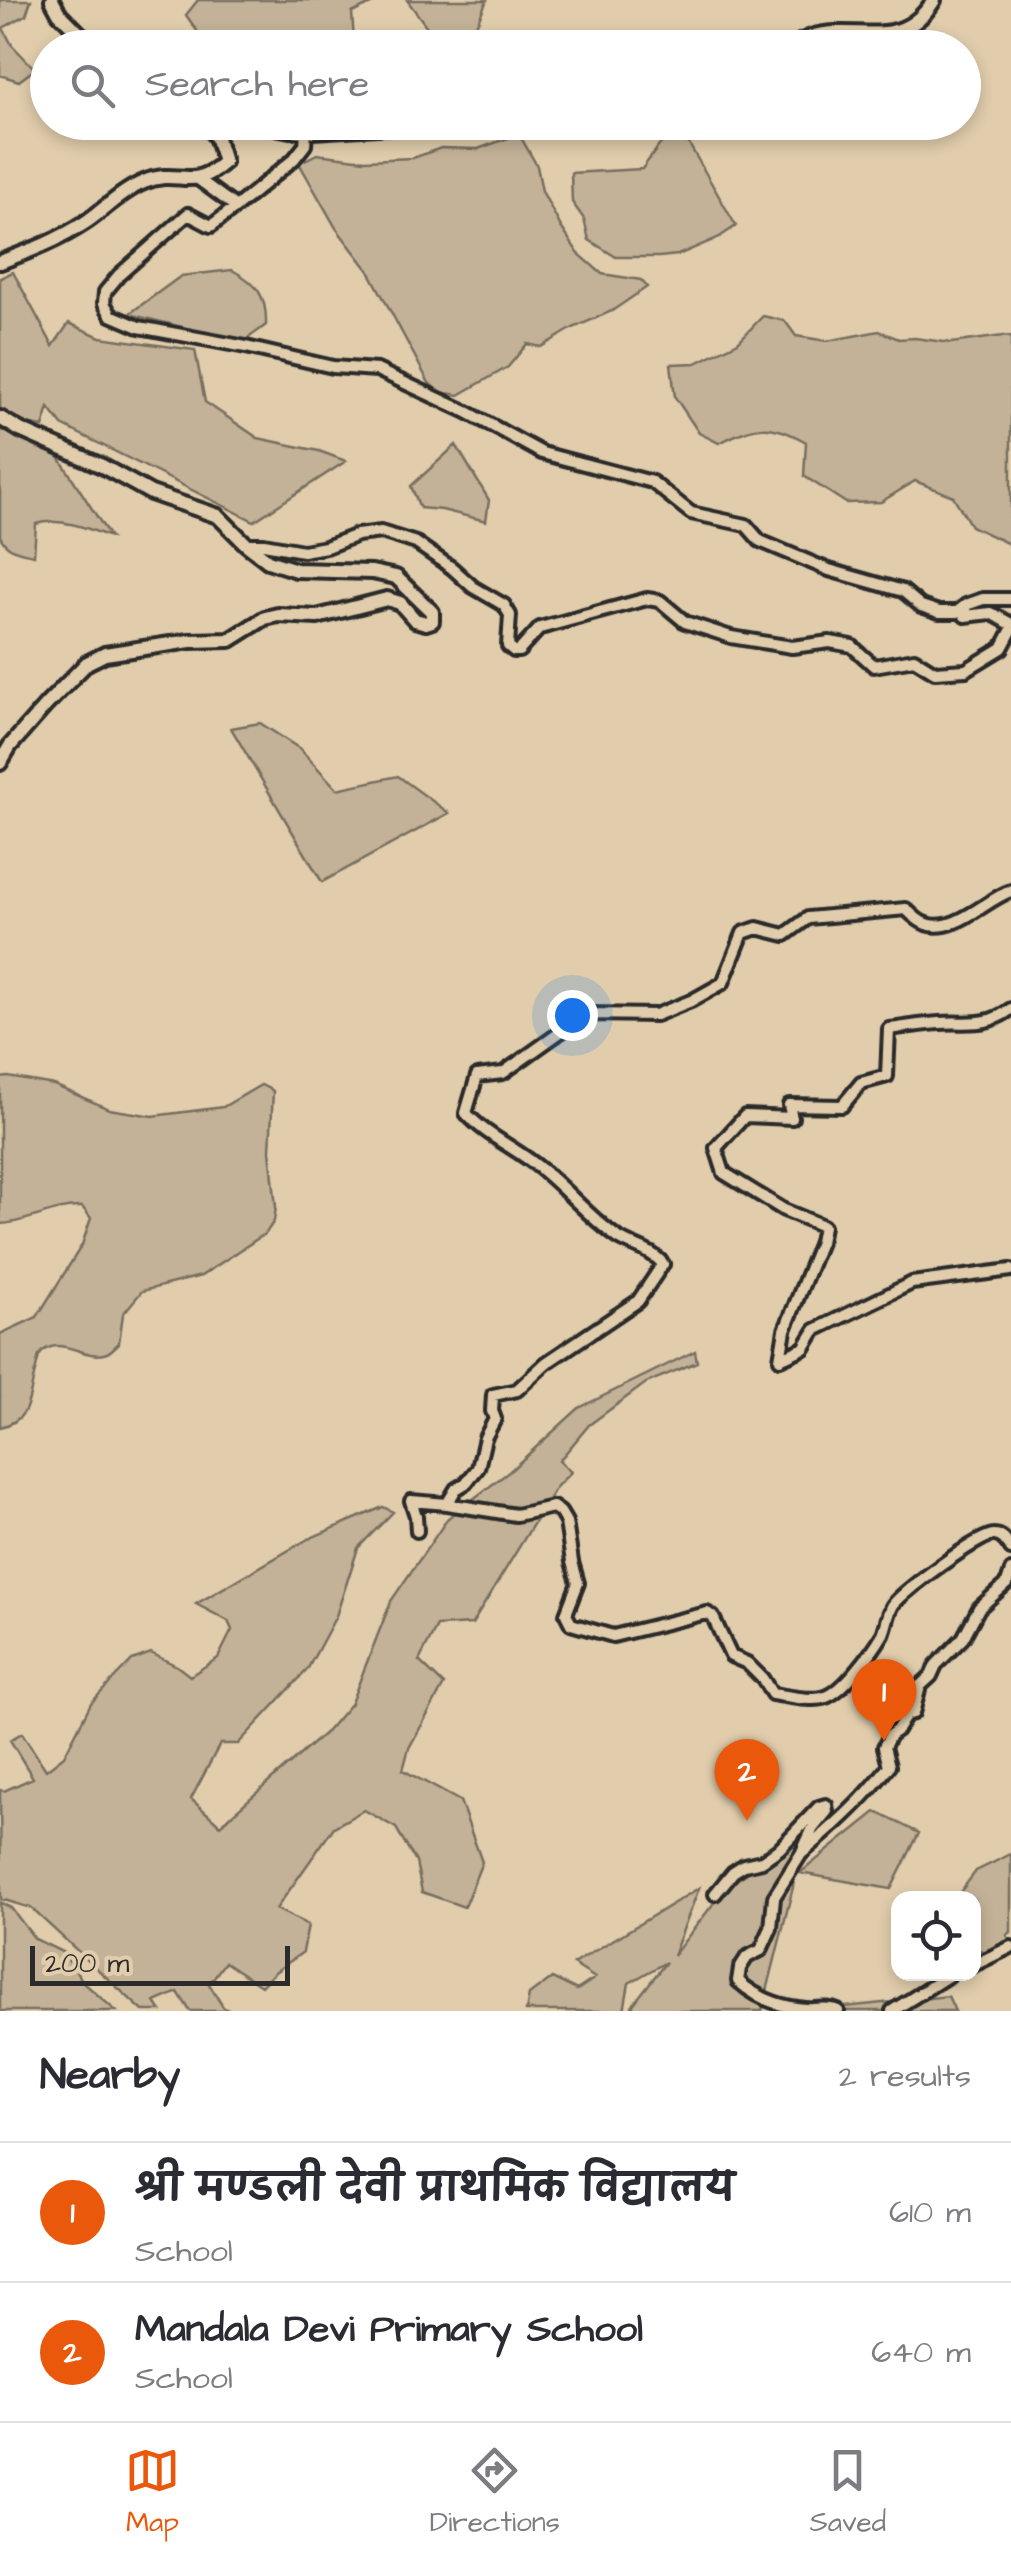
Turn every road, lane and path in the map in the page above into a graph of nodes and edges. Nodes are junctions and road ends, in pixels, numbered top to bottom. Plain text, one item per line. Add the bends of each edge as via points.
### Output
1 (52, 0) edge
2 (934, 0) edge
3 (76, 30) edge
4 (896, 30) edge
5 (217, 140) edge
6 (305, 140) edge
7 (198, 178) junction
8 (236, 208) junction
9 (0, 262) edge
10 (0, 418) edge
11 (246, 544) junction
12 (1011, 599) edge
13 (966, 605) junction
14 (1011, 627) edge
15 (0, 763) edge
16 (1011, 892) edge
17 (1011, 1010) edge
18 (1011, 1270) edge
19 (447, 1504) junction
20 (417, 1531) dead end
21 (1011, 1549) edge
22 (1011, 1571) edge
23 (801, 1854) junction
24 (715, 1894) dead end
25 (1011, 1947) edge
26 (981, 1961) edge
27 (940, 1981) edge
28 (838, 2011) edge
29 (892, 2011) edge

1 - 3 main road
2 - 4 main road via 923,17
5 - 7 main road via 224,162
6 - 8 street via 294,160
7 - 8 street
7 - 9 main road via 144,181 43,247
8 - 13 street via 211,226 188,214 105,292 111,315 139,328 377,370 542,452 652,482 690,512 746,524 760,541 828,570 903,591 939,612
10 - 11 main road via 151,493 218,516
11 - 14 street via 303,552 381,532 416,543 504,605 510,615 508,646 520,652 540,628 647,599 660,601 685,622 731,637 792,647 830,642 852,646 874,666 914,659 935,672 966,670 1002,648
11 - 15 main road via 296,570 396,578 432,612 432,621 415,620 400,603 387,600 317,617 265,618 230,640 105,654 46,705
12 - 13 street
13 - 14 street via 965,616 991,613
16 - 19 street via 968,917 937,925 924,924 906,909 808,918 785,935 757,928 743,933 723,984 691,1002 656,1015 586,1014 503,1072 477,1076 466,1113 479,1128 540,1168 619,1239 663,1264 638,1301 516,1390 493,1395 495,1419 478,1468
17 - 18 street via 974,1023 889,1029 887,1076 861,1083 842,1106 789,1105 792,1118 745,1116 716,1148 724,1173 823,1226 780,1358 804,1348 815,1330 912,1283
19 - 20 street via 411,1502
19 - 21 street via 516,1515 553,1507 566,1522 578,1583 566,1614 571,1624 613,1636 707,1613 731,1656 747,1664 772,1694 800,1697 836,1690 862,1666 892,1606 976,1540 993,1534
22 - 23 street via 920,1686 913,1713 884,1747 889,1766
23 - 24 street via 826,1805 779,1849 733,1872
23 - 28 street via 774,1897 771,1928 740,1968 738,1981 774,2004
25 - 26 street
27 - 29 street

